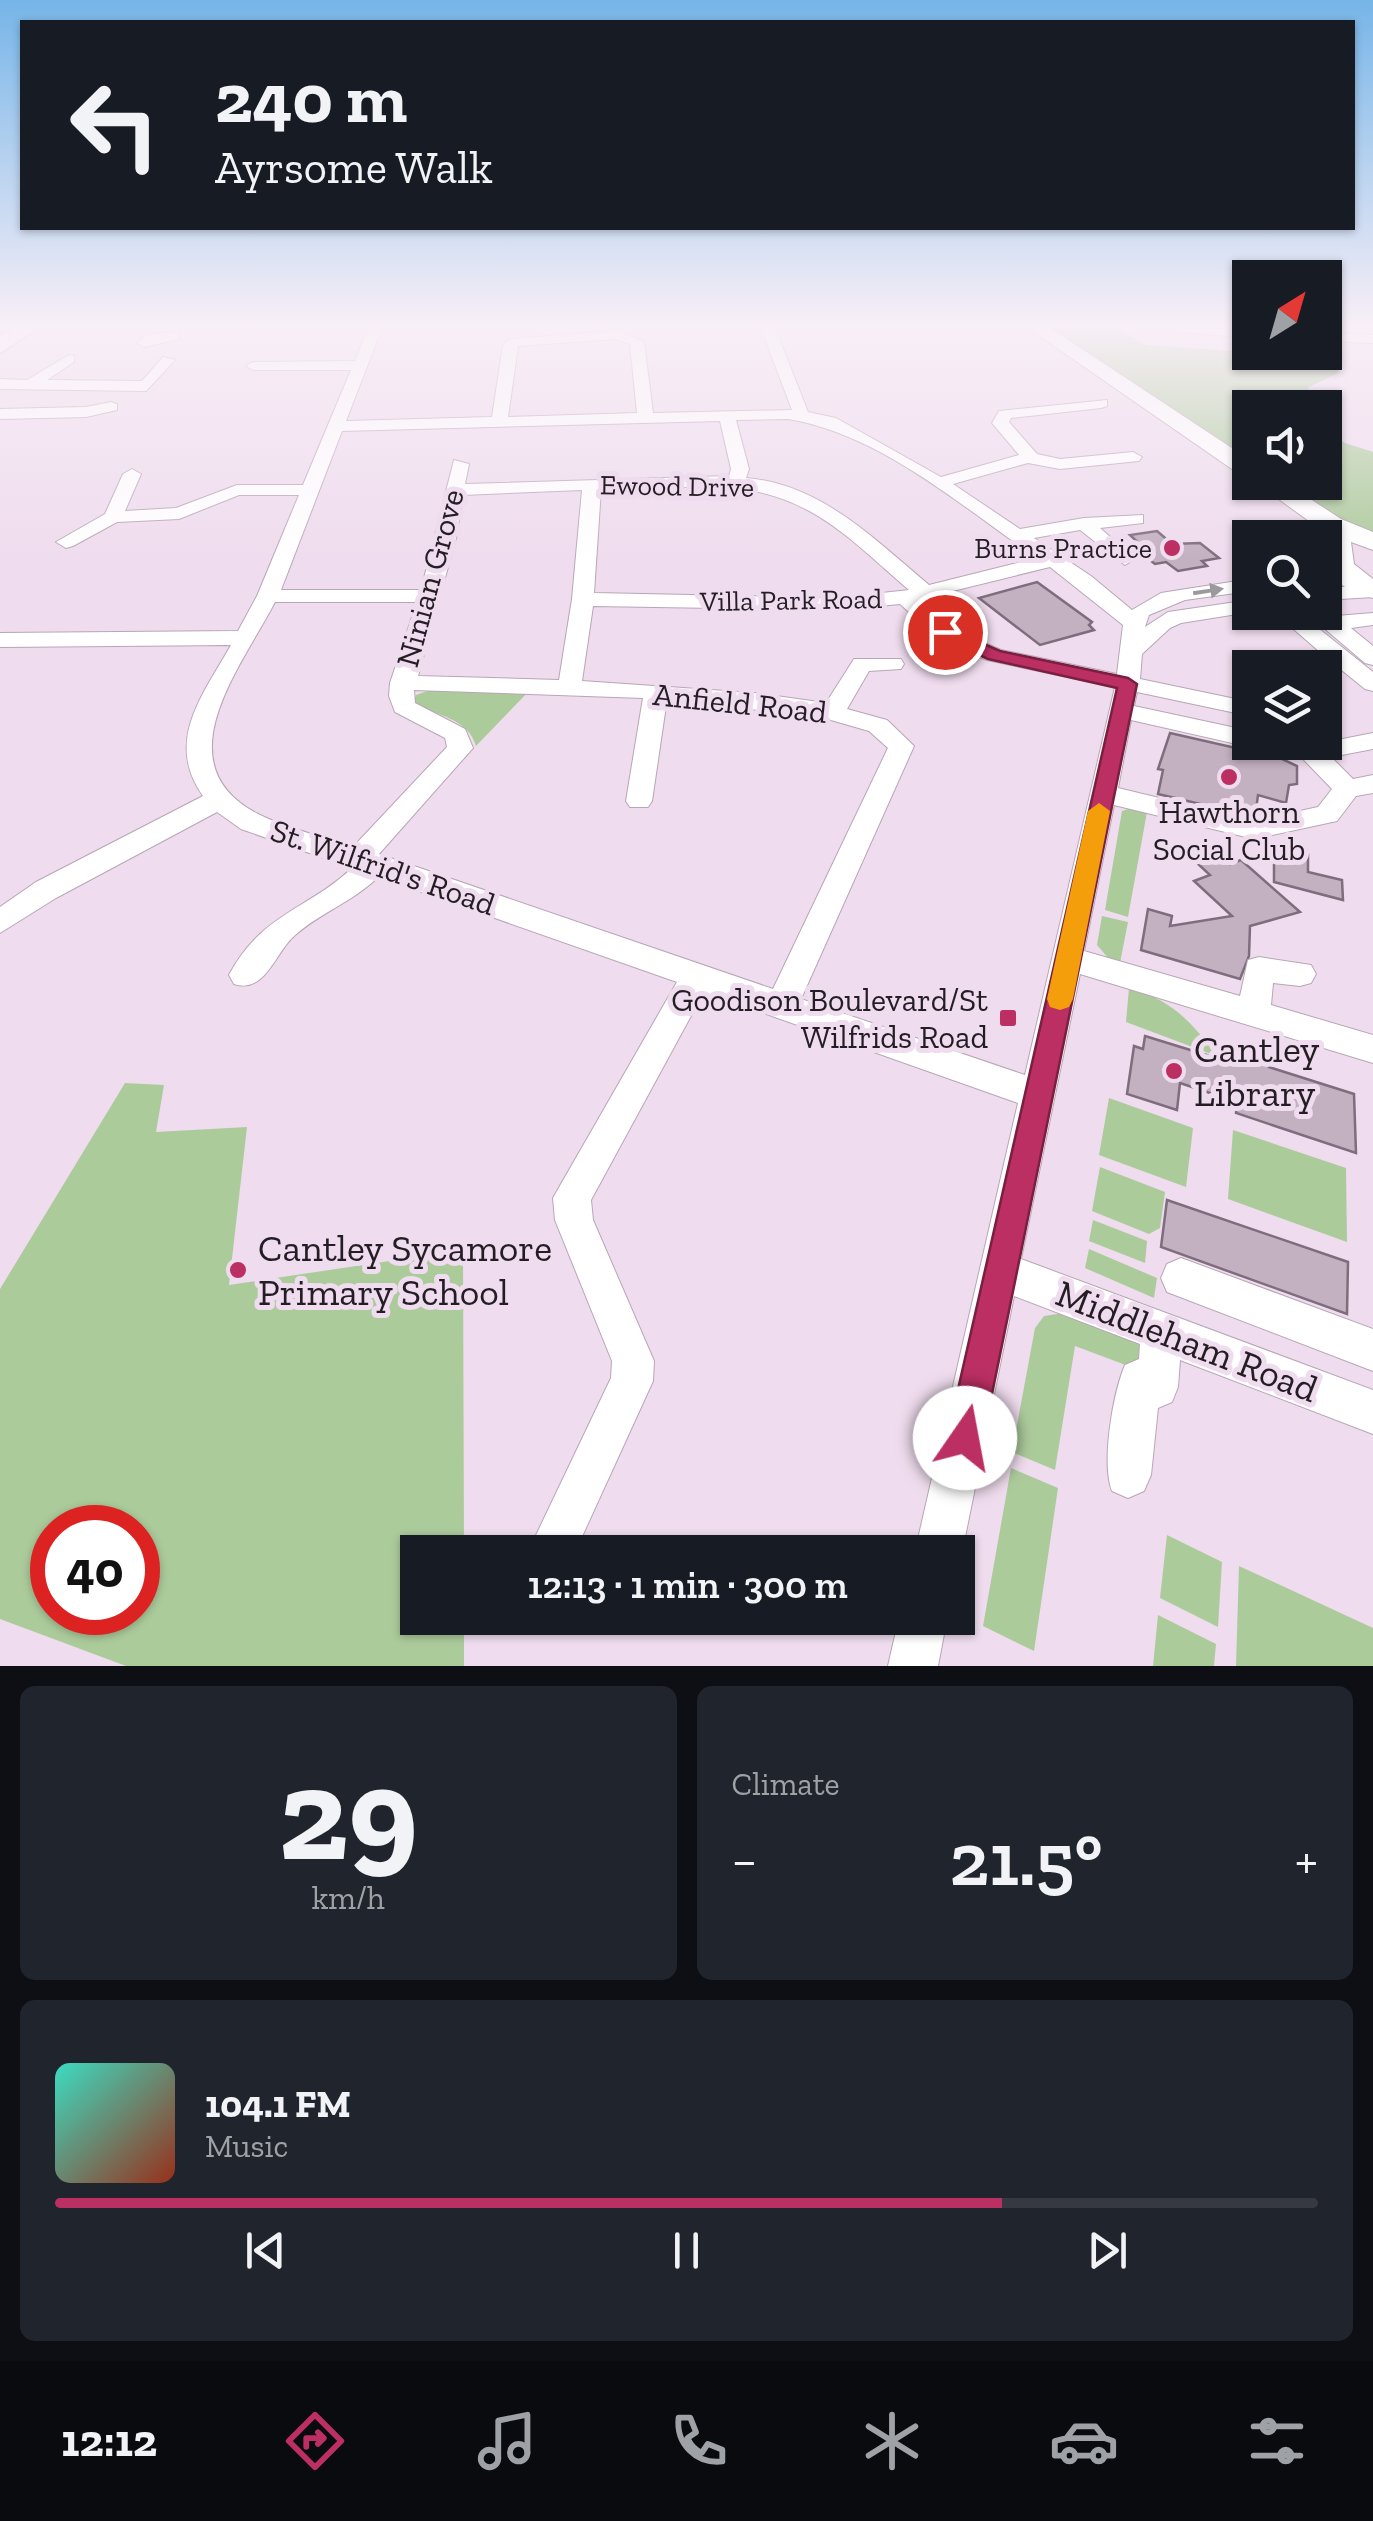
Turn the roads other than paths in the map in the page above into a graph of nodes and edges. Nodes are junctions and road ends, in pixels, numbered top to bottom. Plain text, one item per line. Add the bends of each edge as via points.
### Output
1 (343, 406) edge
2 (502, 406) edge
3 (644, 406) edge
4 (800, 406) edge
5 (1077, 406) edge
6 (1153, 406) edge
7 (111, 407) dead end
8 (0, 414) edge
9 (798, 415) junction
10 (727, 416) junction
11 (646, 418) junction
12 (500, 422) junction
13 (335, 426) junction
14 (1028, 458) junction
15 (1132, 458) dead end
16 (1232, 459) edge
17 (460, 464) dead end
18 (132, 474) dead end
19 (736, 482) junction
20 (940, 482) junction
21 (592, 484) junction
22 (312, 490) junction
23 (454, 491) junction
24 (1295, 500) edge
25 (114, 517) junction
26 (1136, 519) dead end
27 (1325, 520) edge
28 (1084, 524) junction
29 (1342, 530) edge
30 (1018, 536) junction
31 (66, 542) dead end
32 (1373, 544) edge
33 (1342, 557) edge
34 (1125, 559) dead end
35 (1053, 560) junction
36 (1342, 568) edge
37 (1084, 580) junction
38 (1232, 588) edge
39 (1373, 590) edge
40 (1342, 593) edge
41 (916, 595) junction
42 (268, 596) junction
43 (429, 596) junction
44 (583, 599) junction
45 (1150, 603) junction
46 (1232, 609) edge
47 (1342, 618) edge
48 (1373, 619) edge
49 (1306, 630) edge
50 (1338, 630) edge
51 (247, 638) junction
52 (0, 640) edge
53 (1373, 658) edge
54 (893, 664) dead end
55 (1129, 667) junction
56 (402, 682) junction
57 (1373, 684) edge
58 (569, 689) junction
59 (656, 693) junction
60 (1232, 703) edge
61 (833, 712) junction
62 (1232, 728) edge
63 (1373, 741) edge
64 (1342, 747) edge
65 (1323, 760) edge
66 (1360, 786) edge
67 (1103, 793) junction
68 (219, 799) junction
69 (639, 802) dead end
70 (366, 861) junction
71 (0, 922) edge
72 (1068, 958) junction
73 (1300, 974) dead end
74 (245, 975) dead end
75 (698, 976) junction
76 (782, 1006) junction
77 (1254, 1014) junction
78 (1373, 1049) edge
79 (1040, 1095) junction
80 (1001, 1271) junction
81 (1181, 1278) dead end
82 (1162, 1332) junction
83 (1373, 1350) edge
84 (1373, 1412) edge
85 (1128, 1475) dead end
86 (560, 1535) edge
87 (942, 1535) edge
88 (919, 1635) edge
89 (913, 1666) edge

1 - 13 street
2 - 12 street
3 - 11 street
4 - 9 street
5 - 14 street via 1005,414 1000,423
6 - 16 main road
7 - 8 street
9 - 10 street
9 - 20 street via 836,424
10 - 11 street
10 - 19 street via 740,468
11 - 12 street
12 - 13 street
13 - 22 street
14 - 15 street via 1060,464
14 - 20 street
17 - 23 street, Ninian Grove
18 - 25 street
19 - 21 street, Ewood Drive
19 - 41 street, Ewood Drive via 779,490 828,511
20 - 30 street
21 - 23 street, Ewood Drive
21 - 44 street
22 - 25 street via 237,490 178,512
22 - 42 street
23 - 43 street, Ninian Grove
24 - 27 main road
25 - 31 street
26 - 28 street
28 - 30 street
28 - 34 street
29 - 32 main road
30 - 35 street
32 - 33 main road via 1350,548
35 - 37 street
35 - 41 street, Villa Park Road
36 - 39 main road
37 - 45 street
37 - 55 street
45 -> 38 street
39 - 40 street
41 - 44 street, Villa Park Road via 819,604
41 - 55 street, Ewood Drive via 931,624 995,655
42 - 43 street
42 - 51 street
43 - 56 street, Ninian Grove
44 - 58 street
45 - 55 street
46 - 55 street via 1162,623
47 - 48 street
49 - 57 street
50 - 53 street
51 - 52 street
51 - 68 street via 205,709 194,746 205,784
54 - 61 street via 862,664
55 - 60 street
55 - 62 street
55 - 67 street
56 - 58 street, Anfield Road
56 - 70 street, Ninian Grove via 404,707 456,734 460,748
58 - 59 street, Anfield Road
59 - 61 street, Anfield Road via 751,698
59 - 69 street
61 - 76 street, Anfield Road via 888,728 901,746
63 - 64 street
65 - 66 street
66 - 67 street via 1326,814 1254,830
67 - 72 street
68 - 70 street, St. Wilfrid's Road via 252,822
68 - 71 street via 46,890
70 - 74 street via 355,882 282,928
70 - 75 street, St. Wilfrid's Road
72 - 77 street
72 - 79 street
73 - 77 street via 1259,970
75 - 76 street, St. Wilfrid's Road
75 - 86 street via 572,1198 574,1220 633,1361 632,1381
76 - 79 street, St. Wilfrid's Road
77 - 78 street
79 - 80 street
80 - 82 street, Middleham Road
80 - 87 street
81 - 83 street
82 - 84 street, Middleham Road
82 - 85 street via 1157,1387 1140,1380
88 - 89 street

